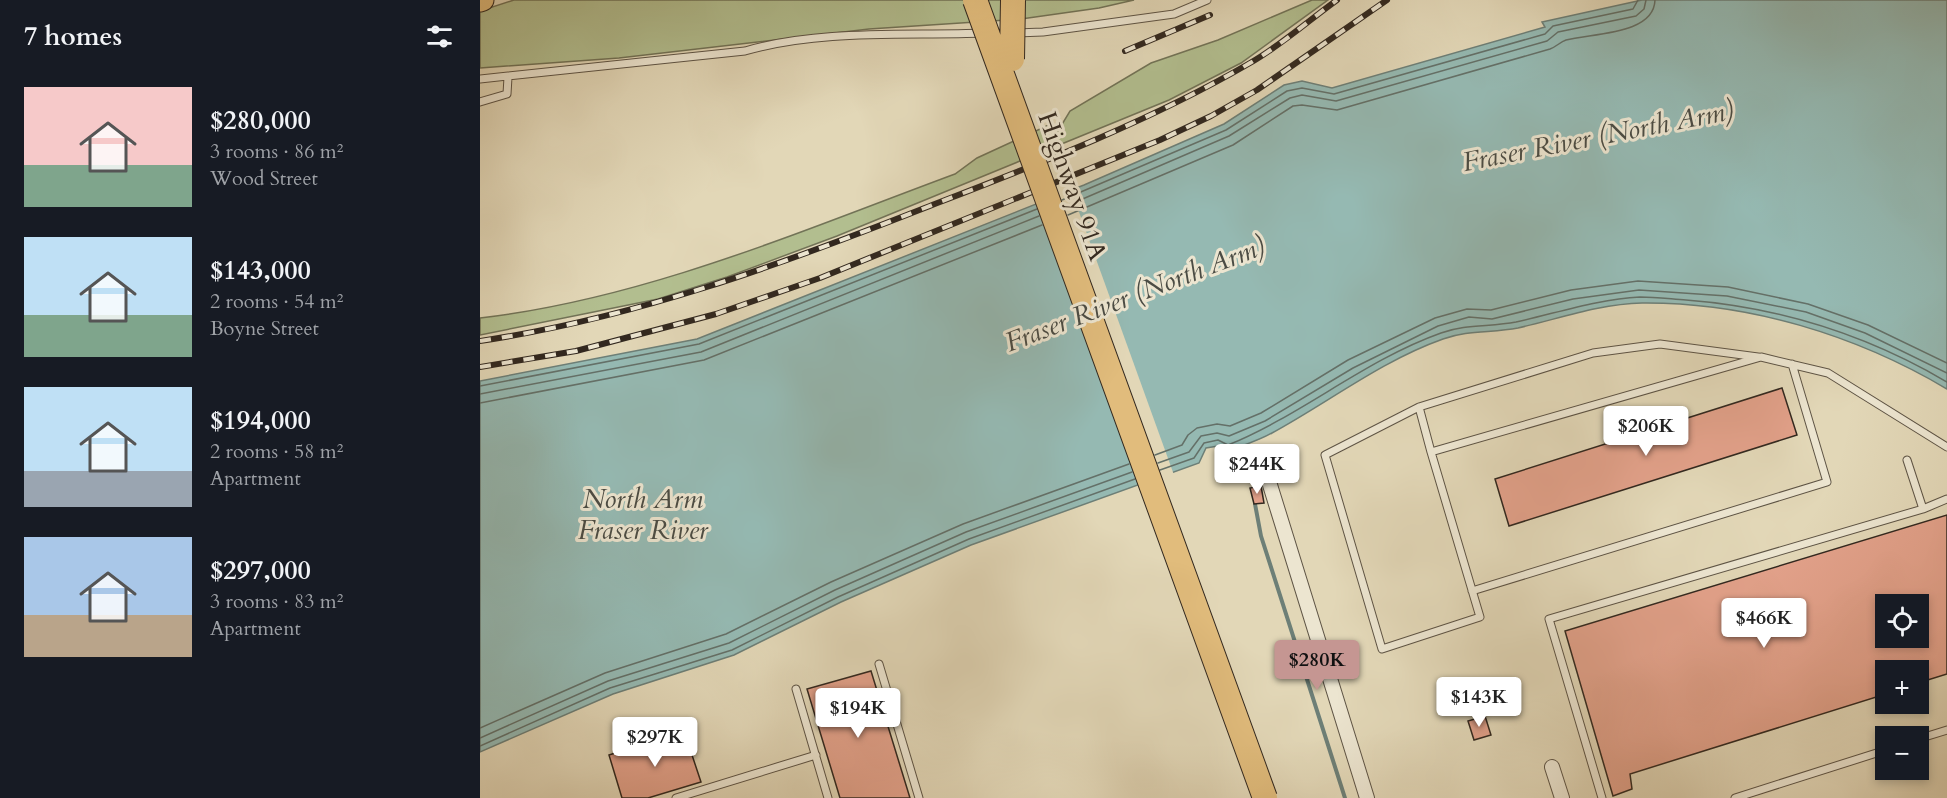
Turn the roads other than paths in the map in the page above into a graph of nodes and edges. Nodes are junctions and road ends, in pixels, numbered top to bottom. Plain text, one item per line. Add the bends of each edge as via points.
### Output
1 (975, 0) edge
2 (990, 0) edge
3 (1013, 0) edge
4 (1207, 0) edge
5 (997, 33) dead end
6 (1008, 33) dead end
7 (1012, 60) junction
8 (508, 77) junction
9 (480, 79) edge
10 (480, 102) edge
11 (1761, 357) junction
12 (1791, 364) junction
13 (1419, 407) junction
14 (1947, 447) edge
15 (1431, 452) junction
16 (1907, 460) dead end
17 (1266, 472) dead end
18 (1947, 499) edge
19 (1923, 509) junction
20 (1472, 591) junction
21 (879, 664) dead end
22 (796, 689) dead end
23 (1947, 730) edge
24 (1929, 736) edge
25 (1875, 753) edge
26 (816, 755) junction
27 (1552, 767) dead end
28 (676, 798) edge
29 (828, 798) edge
30 (919, 798) edge
31 (1265, 798) edge
32 (1280, 798) edge
33 (1367, 798) edge
34 (1562, 798) edge
35 (1602, 798) edge
36 (1735, 798) edge

1 - 31 highway, Highway 91A, bridge
2 - 7 highway, Highway 91A
3 - 7 highway, bridge
4 - 6 lane via 1174,14
5 - 8 lane via 855,36
7 - 32 highway, Highway 91A
8 - 9 lane
8 - 10 lane via 507,93
11 - 12 lane
11 - 13 lane via 1660,344 1593,353
11 - 15 lane
12 - 14 lane via 1828,373
12 - 20 lane via 1827,482
13 - 15 lane
13 - 20 lane via 1325,455 1382,649 1480,617
15 - 20 lane
16 - 19 lane
17 - 33 street
18 - 19 lane
19 - 35 lane via 1549,619
21 - 30 lane
22 - 26 lane
23 - 24 lane
25 - 36 lane
26 - 28 lane
26 - 29 lane
27 - 34 street

